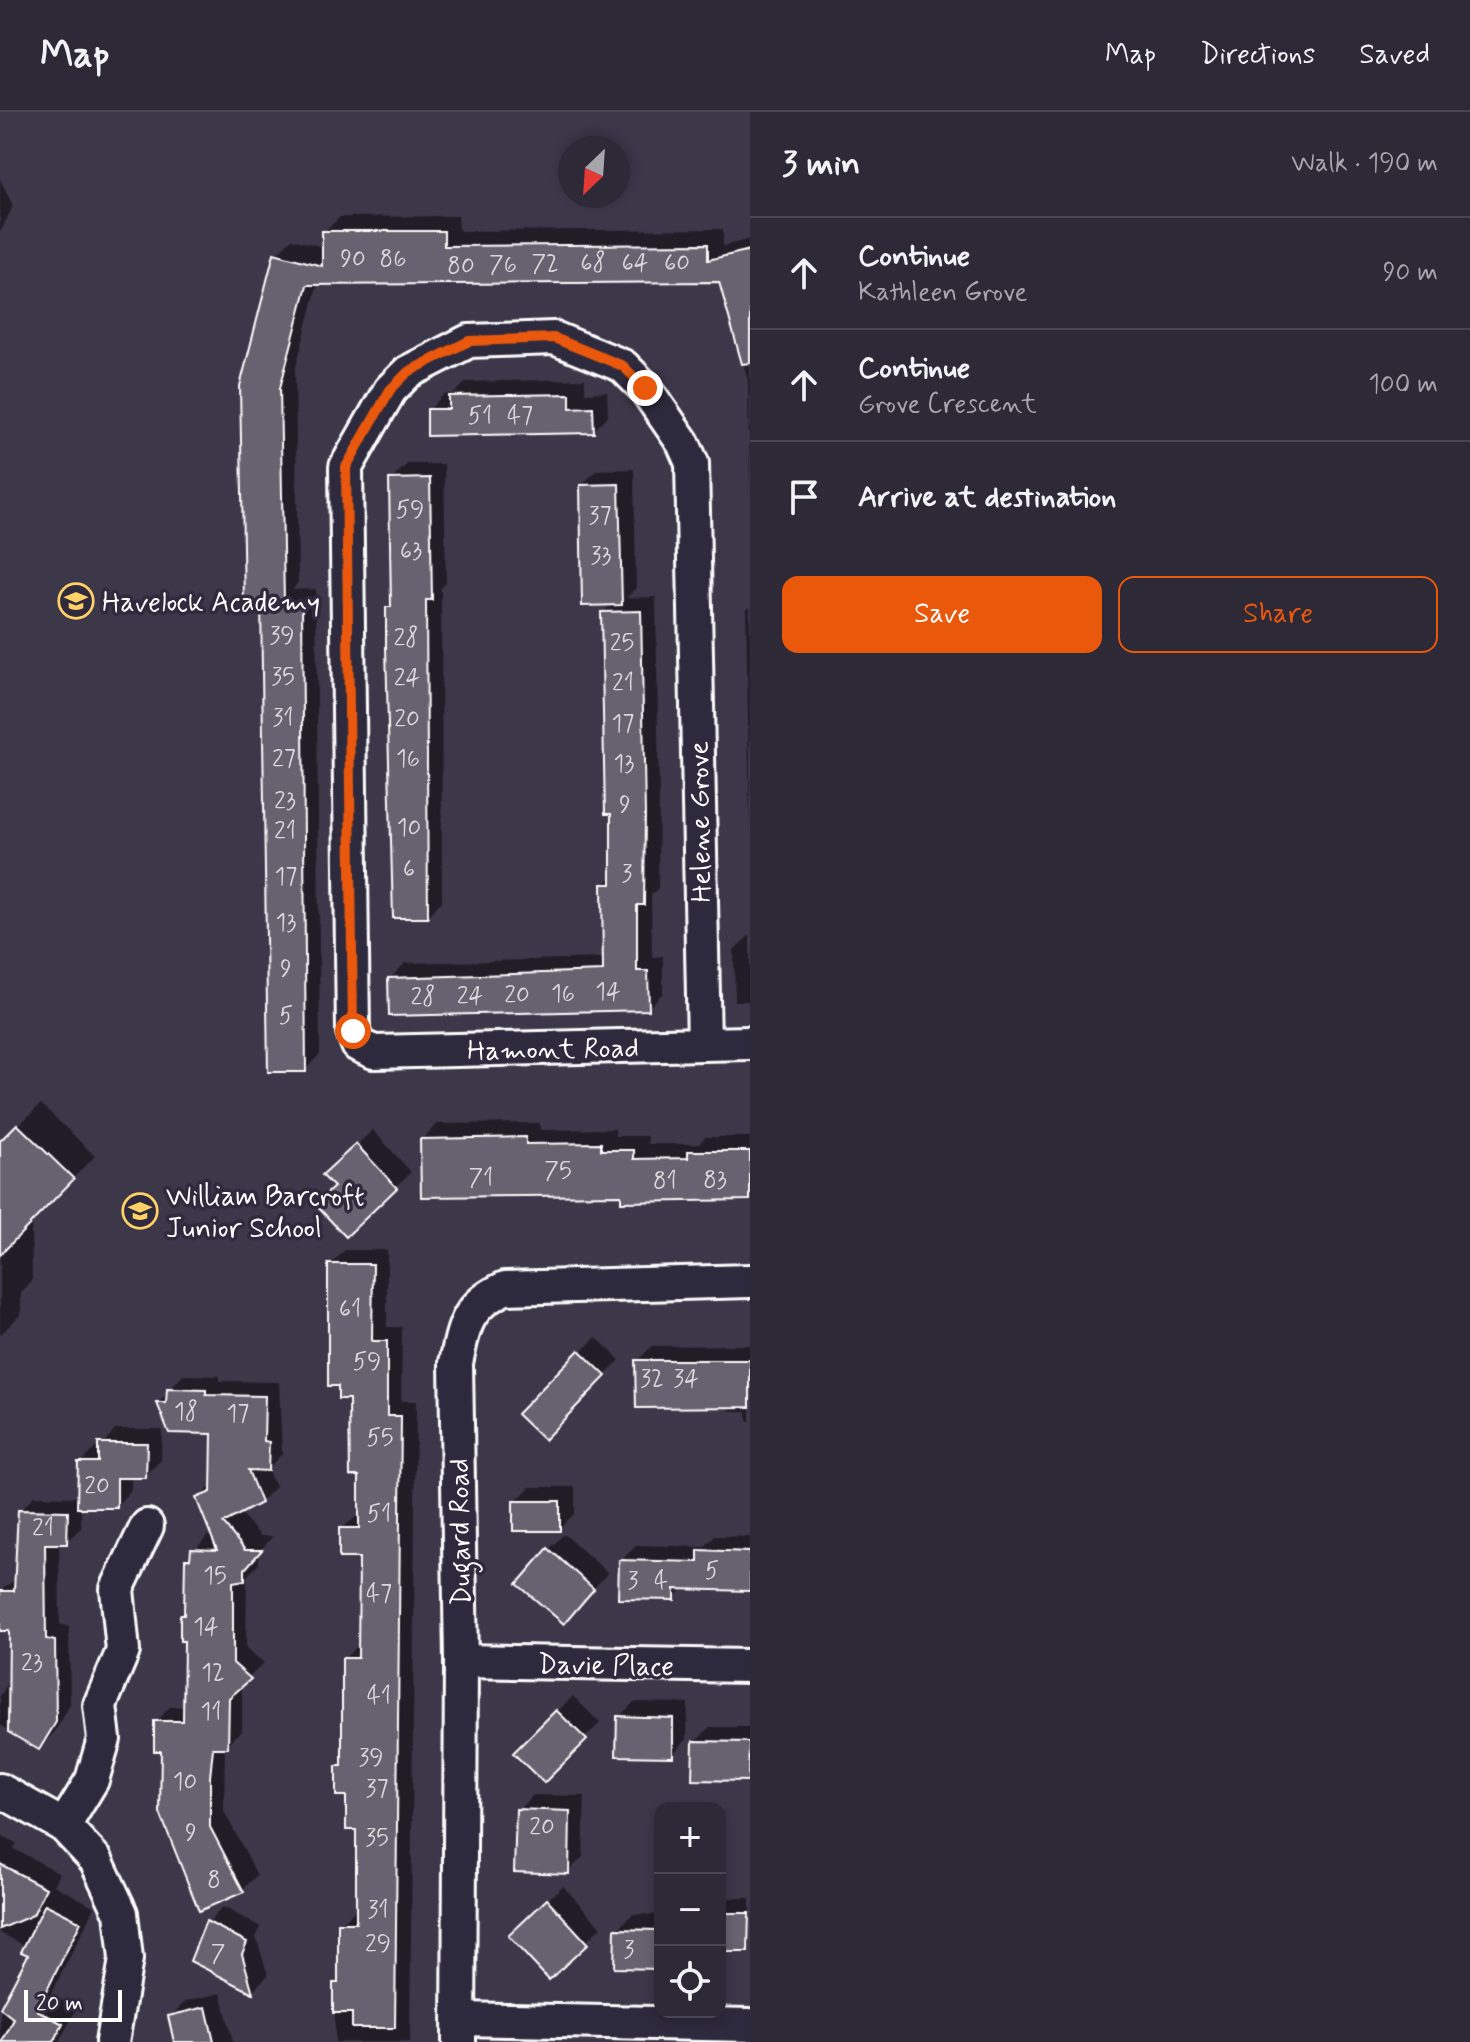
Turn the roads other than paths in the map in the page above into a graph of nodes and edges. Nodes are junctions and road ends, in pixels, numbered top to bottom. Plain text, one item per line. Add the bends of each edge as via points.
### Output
1 (750, 1043) edge
2 (704, 1044) junction
3 (358, 1045) joint
4 (750, 1281) edge
5 (147, 1526) dead end
6 (461, 1661) junction
7 (750, 1666) edge
8 (0, 1790) edge
9 (64, 1826) junction
10 (750, 2025) edge
11 (460, 2030) edge
12 (112, 2042) edge

1 - 2 street, Hamont Road
2 - 3 street, Hamont Road via 374,1052
2 - 3 street, Helene Grove via 692,463 645,388 623,366 554,338 469,341 408,372 390,390 346,467 353,1031
4 - 6 street, Dugard Road via 543,1285 505,1288 482,1298 463,1325 456,1363
5 - 9 street via 117,1589 123,1651 100,1705 104,1739 92,1780
6 - 7 street, Davie Place
6 - 11 street, Dugard Road
8 - 9 street
9 - 12 street via 96,1860 121,1913 126,1959
10 - 11 street

